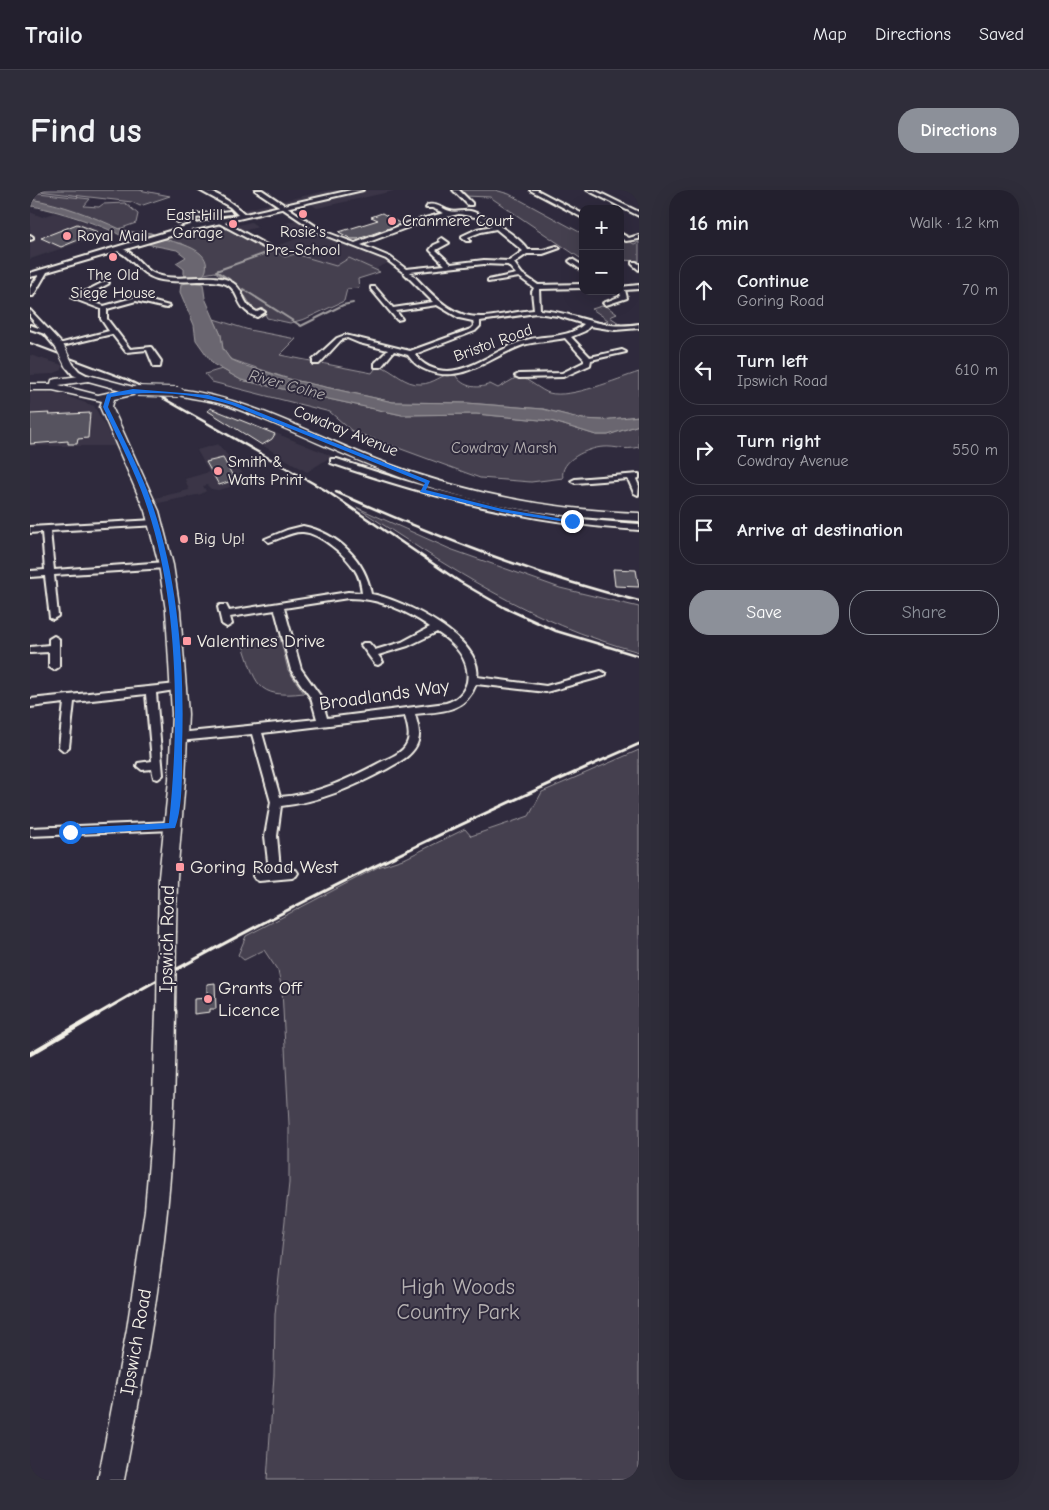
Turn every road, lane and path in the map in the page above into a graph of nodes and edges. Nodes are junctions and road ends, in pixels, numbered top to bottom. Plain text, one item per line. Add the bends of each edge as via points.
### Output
1 (202, 190) edge
2 (261, 190) edge
3 (360, 190) edge
4 (456, 190) edge
5 (533, 190) edge
6 (590, 190) edge
7 (470, 204) dead end
8 (434, 205) dead end
9 (286, 207) junction
10 (480, 211) dead end
11 (464, 212) junction
12 (229, 213) dead end
13 (242, 214) junction
14 (451, 214) junction
15 (579, 214) edge
16 (639, 214) edge
17 (192, 217) junction
18 (176, 220) dead end
19 (220, 221) junction
20 (194, 227) junction
21 (496, 227) junction
22 (464, 237) dead end
23 (639, 237) edge
24 (624, 238) edge
25 (446, 243) dead end
26 (355, 245) junction
27 (118, 248) junction
28 (269, 248) dead end
29 (557, 248) dead end
30 (526, 252) junction
31 (484, 262) junction
32 (462, 264) junction
33 (510, 264) junction
34 (450, 266) junction
35 (491, 268) dead end
36 (406, 271) junction
37 (471, 272) dead end
38 (44, 273) junction
39 (30, 275) edge
40 (520, 275) junction
41 (490, 281) dead end
42 (106, 283) dead end
43 (579, 286) edge
44 (537, 287) junction
45 (639, 287) edge
46 (624, 289) edge
47 (373, 291) dead end
48 (30, 294) edge
49 (624, 295) edge
50 (609, 301) dead end
51 (439, 303) junction
52 (166, 306) dead end
53 (104, 308) junction
54 (392, 310) junction
55 (537, 311) junction
56 (30, 312) edge
57 (262, 312) dead end
58 (399, 318) dead end
59 (476, 319) junction
60 (588, 324) junction
61 (639, 326) edge
62 (30, 327) edge
63 (113, 332) junction
64 (48, 333) junction
65 (566, 335) junction
66 (59, 346) junction
67 (392, 350) junction
68 (412, 353) junction
69 (618, 355) dead end
70 (588, 359) junction
71 (316, 362) dead end
72 (383, 363) dead end
73 (157, 365) dead end
74 (70, 367) junction
75 (519, 376) dead end
76 (88, 378) junction
77 (33, 383) edge
78 (75, 386) junction
79 (109, 395) junction
80 (334, 461) dead end
81 (635, 477) edge
82 (575, 481) dead end
83 (425, 486) junction
84 (638, 493) dead end
85 (633, 519) edge
86 (155, 523) junction
87 (639, 527) edge
88 (30, 530) edge
89 (46, 531) dead end
90 (269, 539) dead end
91 (166, 565) junction
92 (50, 573) junction
93 (30, 574) edge
94 (367, 595) junction
95 (279, 607) junction
96 (225, 615) dead end
97 (53, 616) dead end
98 (438, 627) junction
99 (30, 650) edge
100 (372, 654) dead end
101 (54, 667) dead end
102 (573, 671) dead end
103 (601, 674) dead end
104 (473, 680) junction
105 (581, 680) junction
106 (177, 687) junction
107 (151, 690) junction
108 (70, 699) junction
109 (30, 703) edge
110 (409, 712) junction
111 (323, 722) junction
112 (256, 730) junction
113 (179, 737) junction
114 (64, 747) dead end
115 (157, 764) junction
116 (142, 766) dead end
117 (158, 775) dead end
118 (276, 802) junction
119 (172, 826) junction
120 (30, 832) edge
121 (292, 873) dead end
122 (275, 874) junction
123 (259, 876) dead end
124 (111, 1480) edge

1 - 13 street
2 - 9 street
3 - 9 street
4 - 7 street
5 - 15 street
6 - 16 street
8 - 14 street
9 - 13 street
9 - 26 street via 322,232
10 - 11 street via 474,208
11 - 14 street
11 - 21 street
12 - 17 street
13 - 19 street
14 - 26 street via 374,236
17 - 18 street
17 - 20 street
19 - 20 street
19 - 28 street
20 - 27 street
21 - 22 street
21 - 30 street
23 - 24 street via 628,240
25 - 34 street via 433,250
26 - 36 street via 388,257
27 - 38 street
27 - 57 street via 146,272 160,278 232,284 242,306 257,315
29 - 30 street
30 - 33 street
31 - 32 street
31 - 33 street
31 - 35 street
32 - 34 street
32 - 37 street
33 - 40 street
34 - 36 street
36 - 51 street
38 - 39 street
38 - 48 street
40 - 41 street
40 - 44 street
42 - 53 street via 76,298
43 - 44 street
44 - 55 street
45 - 46 street
47 - 54 street
49 - 50 street
51 - 54 street
51 - 59 street via 452,313
52 - 53 street via 136,299
53 - 63 street via 104,319
54 - 58 street
55 - 59 street
55 - 60 street
56 - 64 street
59 - 68 street via 477,326 473,330
60 - 61 street via 609,330
60 - 65 street, Bristol Road via 578,332
62 - 64 street
63 - 66 street
63 - 73 street via 128,351 149,348
64 - 66 street
65 - 68 street, Bristol Road via 529,341 448,373 421,365
65 - 70 street
66 - 74 street, bridge
67 - 68 street
67 - 71 street via 345,334 326,356
67 - 72 street
69 - 70 street
70 - 75 street via 587,364 563,375
74 - 76 street
74 - 77 main road via 58,376
74 - 78 street
76 - 78 main road
76 - 79 main road
77 - 78 main road
78 - 79 main road, Ipswich Road via 92,397
79 - 83 main road, Cowdray Avenue, bridge via 135,391 208,396 234,404
79 - 86 main road, Ipswich Road
80 - 83 street, Cowdray Avenue
81 - 82 street
81 - 84 street
83 - 85 main road, Cowdray Avenue via 508,502
85 - 87 street, Cowdray Avenue
86 - 88 street
86 - 91 main road, Ipswich Road
89 - 92 street
90 - 94 street via 286,538 301,529 326,536 357,566
91 - 92 street
91 - 106 main road, Ipswich Road via 173,611
92 - 93 street
92 - 97 street
94 - 95 street, Broadlands Way via 348,595
94 - 98 street, Broadlands Way
95 - 96 street, Broadlands Way
95 - 111 street via 296,670 316,697
98 - 100 street via 405,644
98 - 104 street, Broadlands Way via 467,655
99 - 101 street via 54,644
102 - 105 street
103 - 105 street
104 - 105 street via 546,689
104 - 110 street, Broadlands Way via 460,702
106 - 107 street
106 - 113 main road, Ipswich Road
107 - 108 street
107 - 115 street
108 - 109 street
108 - 114 street
110 - 111 street, Broadlands Way
110 - 118 street via 414,740 400,757 333,792 300,801
111 - 112 street, Broadlands Way
112 - 113 street, Broadlands Way
112 - 118 street
113 - 119 main road, Ipswich Road
115 - 116 street
115 - 117 street
118 - 122 street via 272,836
119 - 120 street
119 - 124 main road, Ipswich Road, bridge via 168,876 164,1113 153,1238
121 - 122 street
122 - 123 street

